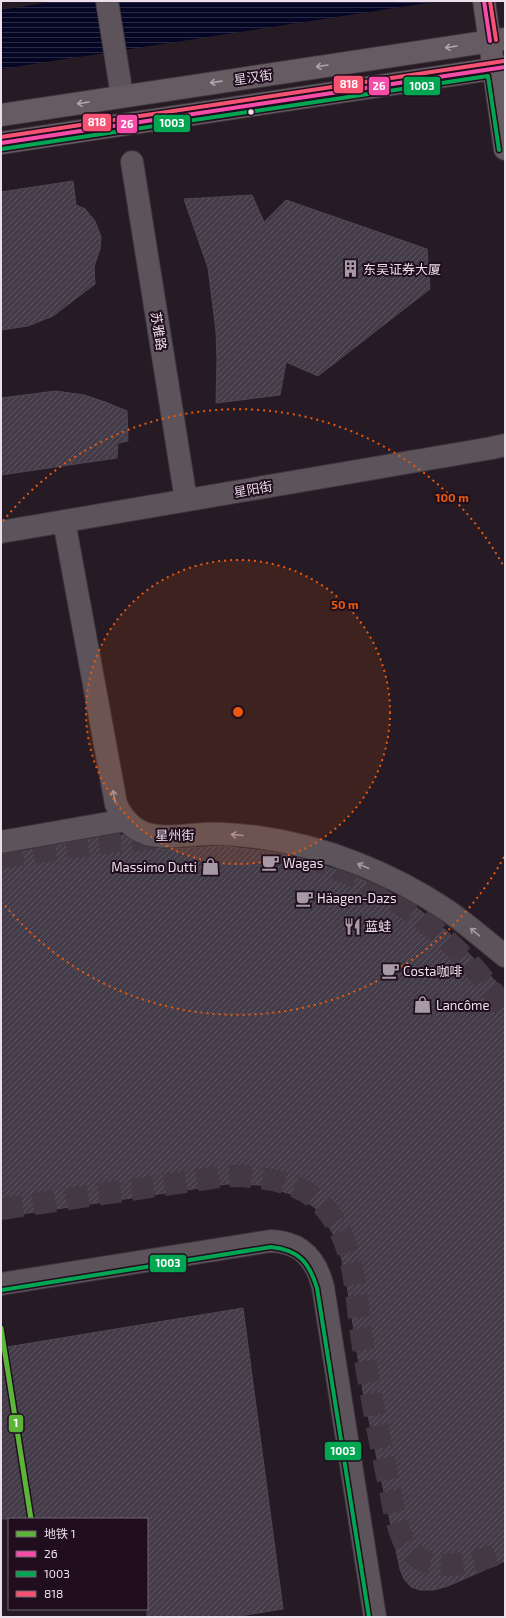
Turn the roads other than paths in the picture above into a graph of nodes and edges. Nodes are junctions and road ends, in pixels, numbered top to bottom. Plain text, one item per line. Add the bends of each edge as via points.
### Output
1 (107, 1) edge
2 (485, 5) edge
3 (497, 40) edge
4 (499, 68) edge
5 (122, 96) junction
6 (1, 115) edge
7 (1, 143) edge
8 (505, 149) edge
9 (132, 162) dead end
10 (505, 445) edge
11 (186, 500) junction
12 (64, 521) junction
13 (1, 532) edge
14 (126, 820) junction
15 (1, 842) edge
16 (505, 956) edge
17 (1, 1284) edge
18 (375, 1617) edge

1 - 5 street
2 - 3 main road
3 - 4 main road
3 -> 5 main road, 星汉街
4 - 7 main road
4 - 8 main road
5 -> 6 main road, 星汉街
9 - 11 street, 苏雅路
10 - 11 street, 星阳街
11 - 12 street, 星阳街
12 - 13 street, 星阳街
14 -> 12 street, 星州街 via 116,804
14 - 15 street
16 -> 14 street, 星州街 via 426,897 357,863 308,848 258,837 207,834 167,837 147,835 132,827
17 - 18 street via 271,1241 289,1244 306,1254 317,1268 323,1287

